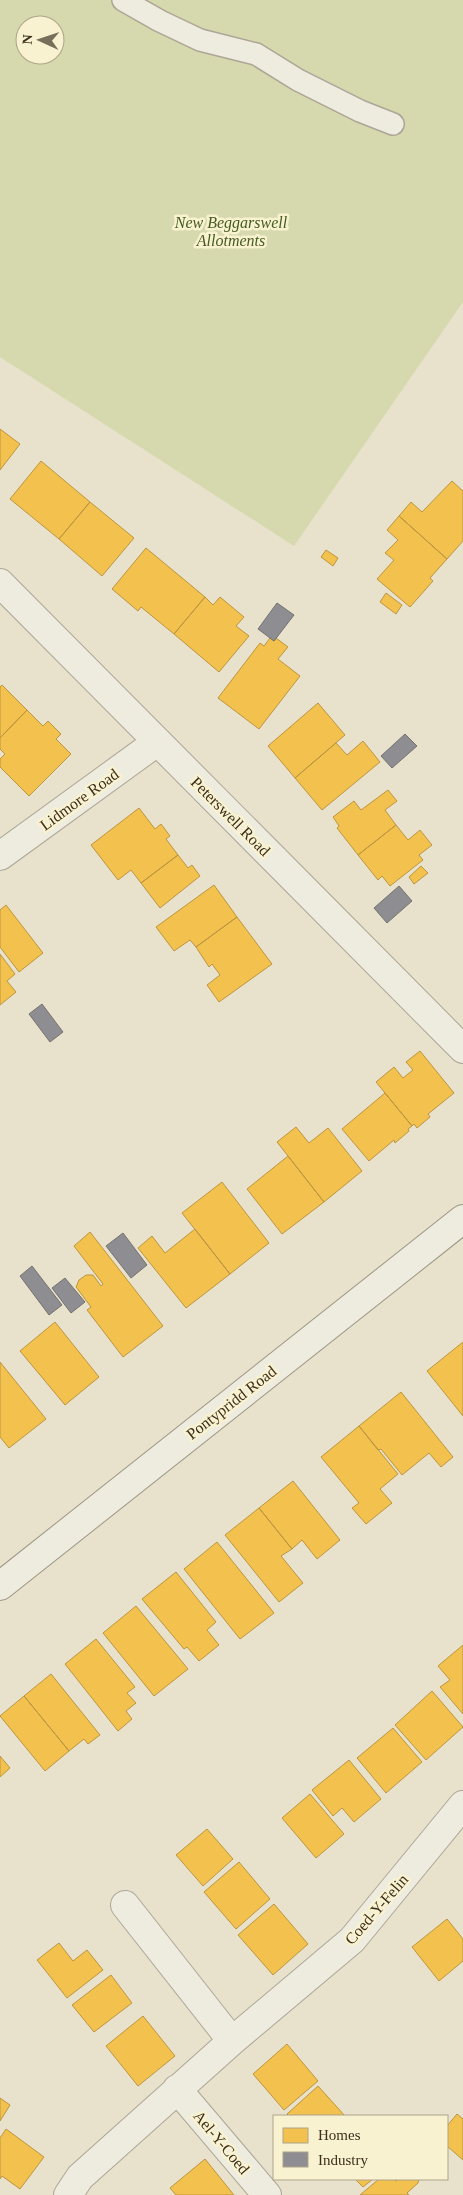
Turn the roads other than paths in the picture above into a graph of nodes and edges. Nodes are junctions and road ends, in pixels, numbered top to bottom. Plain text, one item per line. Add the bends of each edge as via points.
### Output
1 (123, 0) edge
2 (393, 124) dead end
3 (0, 583) edge
4 (157, 742) junction
5 (0, 856) edge
6 (463, 1049) edge
7 (463, 1219) edge
8 (0, 1586) edge
9 (463, 1805) edge
10 (125, 1904) dead end
11 (232, 2041) junction
12 (177, 2089) junction
13 (68, 2195) edge
14 (267, 2195) edge

1 - 2 lane via 200,40 256,54 298,80
3 - 4 street, Peterswell Road
4 - 5 street, Lidmore Road
4 - 6 street, Peterswell Road
7 - 8 street, Pontypridd Road
9 - 11 street, Coed-Y-Felin via 352,1940
10 - 11 street
11 - 12 street, Coed-Y-Felin
12 - 13 street, Coed-Y-Felin via 80,2177
12 - 14 street, Ael-Y-Coed

